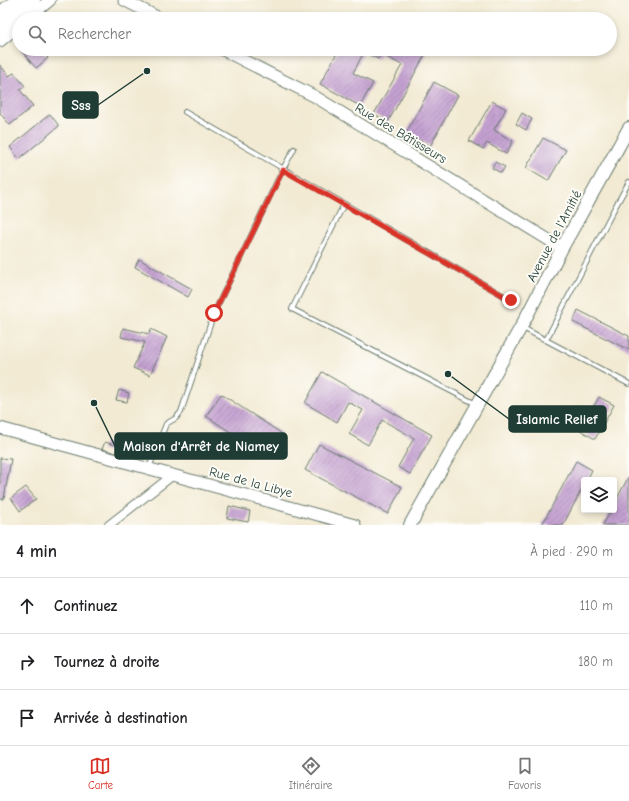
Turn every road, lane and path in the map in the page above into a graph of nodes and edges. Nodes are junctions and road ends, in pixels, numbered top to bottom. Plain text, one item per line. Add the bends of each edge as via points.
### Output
1 (18, 0) edge
2 (33, 0) edge
3 (50, 0) edge
4 (124, 0) edge
5 (18, 12) edge
6 (35, 12) edge
7 (147, 12) edge
8 (0, 14) edge
9 (12, 17) edge
10 (0, 27) edge
11 (12, 31) edge
12 (0, 41) edge
13 (235, 56) edge
14 (184, 112) dead end
15 (629, 128) edge
16 (294, 149) dead end
17 (283, 170) junction
18 (629, 182) edge
19 (344, 204) junction
20 (562, 248) junction
21 (511, 300) dead end
22 (521, 327) junction
23 (546, 340) junction
24 (629, 384) edge
25 (477, 405) junction
26 (0, 428) edge
27 (149, 468) junction
28 (173, 475) junction
29 (109, 525) edge
30 (355, 525) edge
31 (410, 525) edge

1 - 8 highway
2 - 5 highway
3 - 6 street
4 - 7 street
9 - 10 highway
11 - 12 street
13 - 20 street, Rue des Bâtisseurs via 314,96
14 - 17 lane
15 - 20 main road, Avenue de l'Amitié
16 - 17 lane
17 - 19 lane
17 - 27 lane via 214,313 181,412 166,424
18 - 23 lane
19 - 21 lane
19 - 25 lane via 292,309
20 - 22 main road, Avenue de l'Amitié
22 - 23 lane
22 - 25 main road, Avenue de l'Amitié
23 - 24 lane
25 - 31 main road, Avenue de l'Amitié
26 - 27 street, Rue de la Libye
27 - 28 street, Rue de la Libye
28 - 29 street
28 - 30 street, Rue de la Libye

